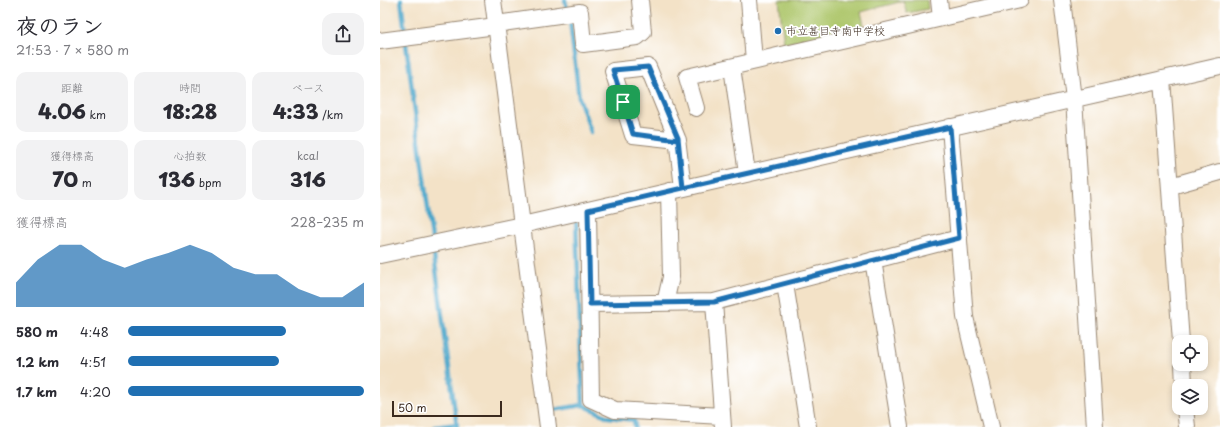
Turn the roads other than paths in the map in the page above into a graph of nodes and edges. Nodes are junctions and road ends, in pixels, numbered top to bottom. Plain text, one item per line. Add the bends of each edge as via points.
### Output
1 (492, 0) edge
2 (640, 0) edge
3 (748, 0) edge
4 (939, 0) edge
5 (1020, 0) edge
6 (1062, 0) edge
7 (941, 18) junction
8 (496, 25) junction
9 (380, 41) edge
10 (754, 61) junction
11 (1220, 66) edge
12 (732, 67) junction
13 (1162, 79) junction
14 (1074, 99) junction
15 (696, 108) dead end
16 (950, 127) junction
17 (678, 140) junction
18 (1220, 172) edge
19 (747, 173) junction
20 (1171, 186) junction
21 (676, 190) junction
22 (588, 210) junction
23 (522, 225) junction
24 (959, 238) junction
25 (380, 254) edge
26 (872, 260) junction
27 (785, 284) junction
28 (714, 302) junction
29 (665, 303) junction
30 (590, 304) junction
31 (1181, 335) edge
32 (1186, 415) edge
33 (722, 421) edge
34 (548, 427) edge
35 (808, 427) edge
36 (900, 427) edge
37 (991, 427) edge
38 (1095, 427) edge
39 (1187, 427) edge

1 - 8 street
2 - 8 street via 643,32 637,37 584,44 580,12
3 - 10 street
4 - 7 street
5 - 7 street
6 - 14 street
7 - 10 street
8 - 9 street
8 - 23 street
10 - 12 street
11 - 13 street
12 - 15 street via 687,77
12 - 19 street
13 - 14 street
13 - 20 street
14 - 16 street
14 - 38 street
16 - 19 street
16 - 24 street
17 - 17 street via 648,67 613,70 633,134
17 - 21 street
18 - 20 street
19 - 21 street
20 - 31 street
21 - 22 street
21 - 29 street via 670,277
22 - 23 street
22 - 30 street
23 - 25 street
23 - 34 street
24 - 26 street
24 - 37 street via 965,317
26 - 27 street
26 - 36 street
27 - 28 street
27 - 35 street
28 - 29 street
28 - 33 street
29 - 30 street
30 - 33 street via 591,399 615,410
32 - 39 street

